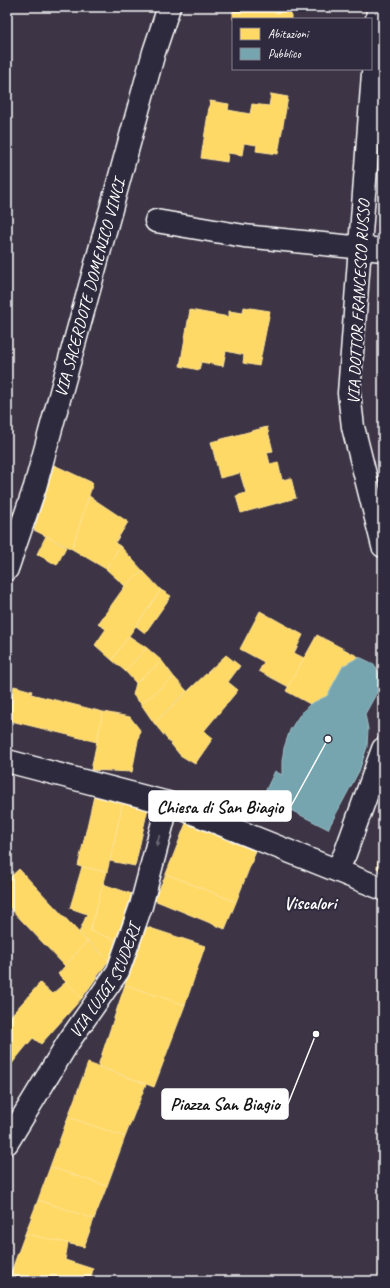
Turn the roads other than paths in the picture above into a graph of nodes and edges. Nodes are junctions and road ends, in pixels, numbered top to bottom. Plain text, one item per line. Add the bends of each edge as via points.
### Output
1 (169, 7) edge
2 (378, 7) edge
3 (156, 221) dead end
4 (360, 247) junction
5 (383, 250) edge
6 (383, 546) edge
7 (7, 569) edge
8 (383, 749) edge
9 (7, 761) edge
10 (168, 803) junction
11 (337, 870) junction
12 (383, 889) edge
13 (7, 1143) edge

1 - 7 street, VIA SACERDOTE DOMENICO VINCI via 154,52 36,487
2 - 4 street, VIA DOTTOR FRANCESCO RUSSO
3 - 4 street via 244,236
4 - 5 street
4 - 6 street, VIA DOTTOR FRANCESCO RUSSO via 349,393 353,427
8 - 11 street
9 - 10 street
10 - 11 street
10 -> 13 street, VIA LUIGI SCUDERI via 141,906 118,971 69,1041
11 - 12 street

